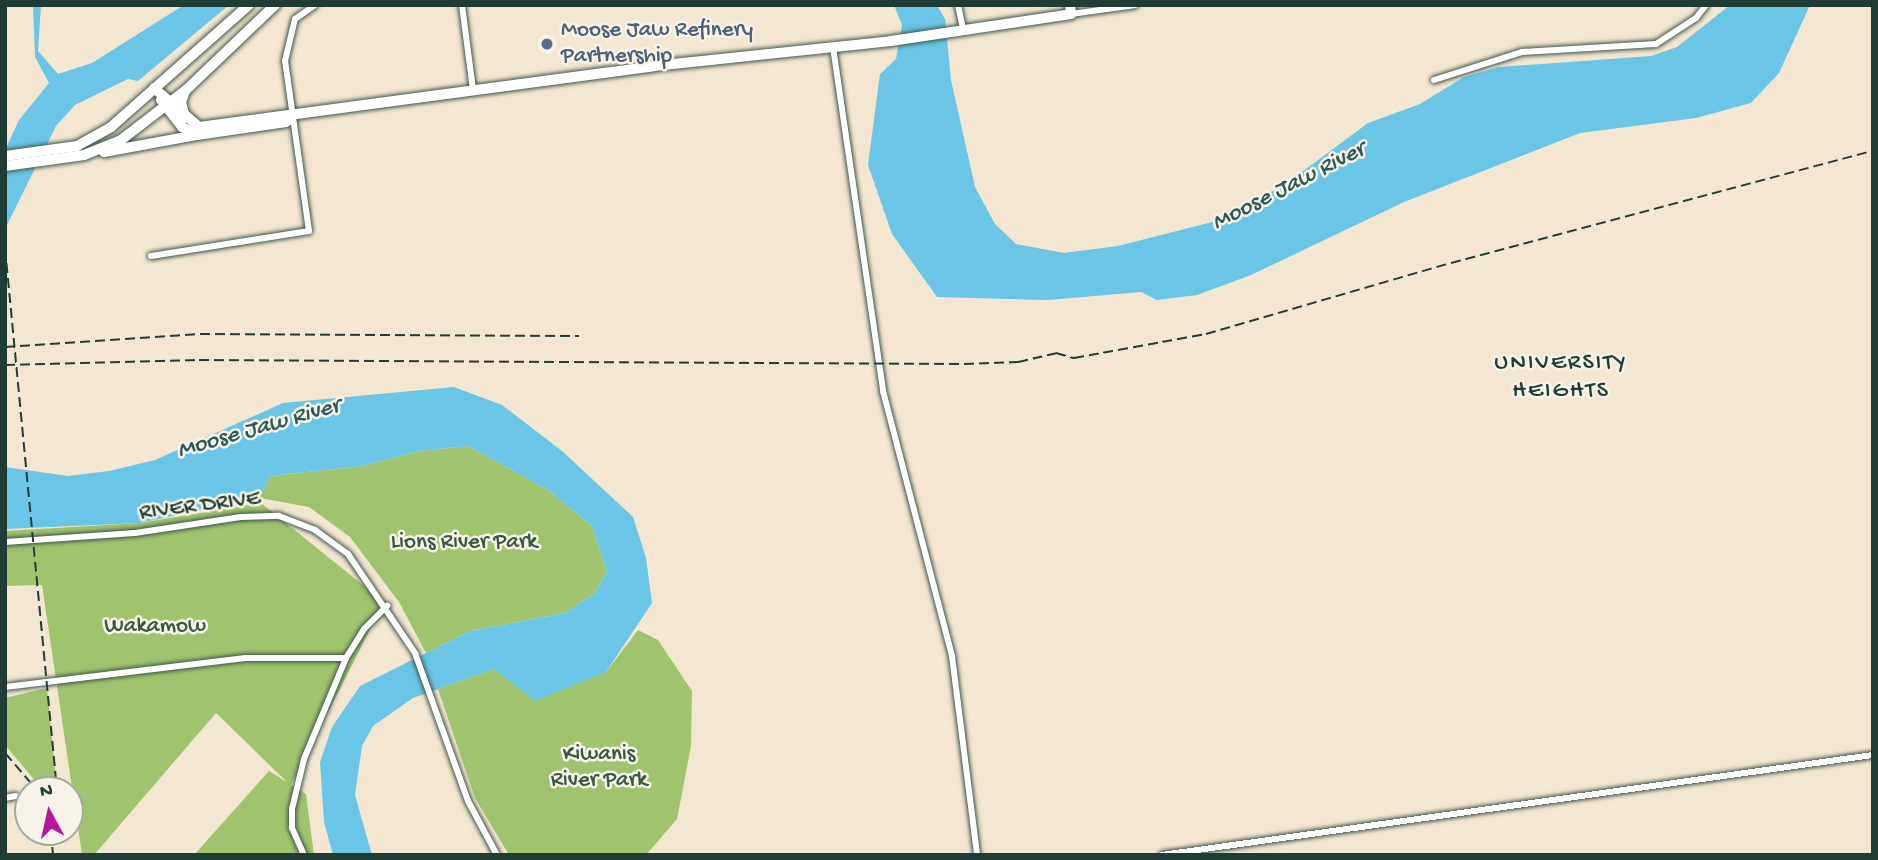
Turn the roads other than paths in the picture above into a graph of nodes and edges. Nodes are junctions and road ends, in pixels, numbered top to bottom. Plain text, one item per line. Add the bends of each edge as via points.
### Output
1 (249, 5) edge
2 (275, 5) edge
3 (315, 5) edge
4 (462, 5) edge
5 (958, 5) edge
6 (1135, 5) edge
7 (1706, 5) edge
8 (1070, 10) edge
9 (958, 30) junction
10 (833, 47) junction
11 (1434, 80) dead end
12 (154, 88) junction
13 (186, 90) junction
14 (473, 90) junction
15 (167, 105) junction
16 (185, 118) junction
17 (292, 118) junction
18 (197, 135) junction
19 (68, 153) junction
20 (84, 155) junction
21 (5, 156) edge
22 (5, 166) edge
23 (150, 256) dead end
24 (5, 542) edge
25 (387, 606) junction
26 (346, 659) junction
27 (5, 687) edge
28 (1873, 755) edge
29 (1191, 853) edge
30 (304, 855) edge
31 (497, 855) edge
32 (977, 855) edge
33 (1162, 855) edge

1 - 12 main road
2 - 13 main road
3 - 17 street via 295,19 285,61
4 - 14 street
5 - 9 street
6 - 8 street
7 - 11 street via 1696,18 1656,44 1522,52
8 - 9 street
9 - 10 street
10 - 14 street
10 - 32 street via 883,391 952,656
12 - 15 street
12 - 19 main road via 111,127
13 - 15 main road
13 - 16 main road via 181,102
14 - 17 street
15 - 16 street
15 - 18 street
15 - 20 main road via 121,140
16 - 17 street via 199,127
17 - 18 street
17 - 23 street via 309,231
18 - 20 main road
19 - 20 main road
19 - 21 main road
19 - 22 main road
24 - 25 street, RIVER DRIVE via 66,540 279,516 303,523 348,554
25 - 26 street via 364,629
25 - 31 street, RIVER DRIVE via 417,657 468,801
26 - 27 street via 245,658
26 - 30 street via 304,759 292,809 292,828
28 - 29 street
29 - 33 street

